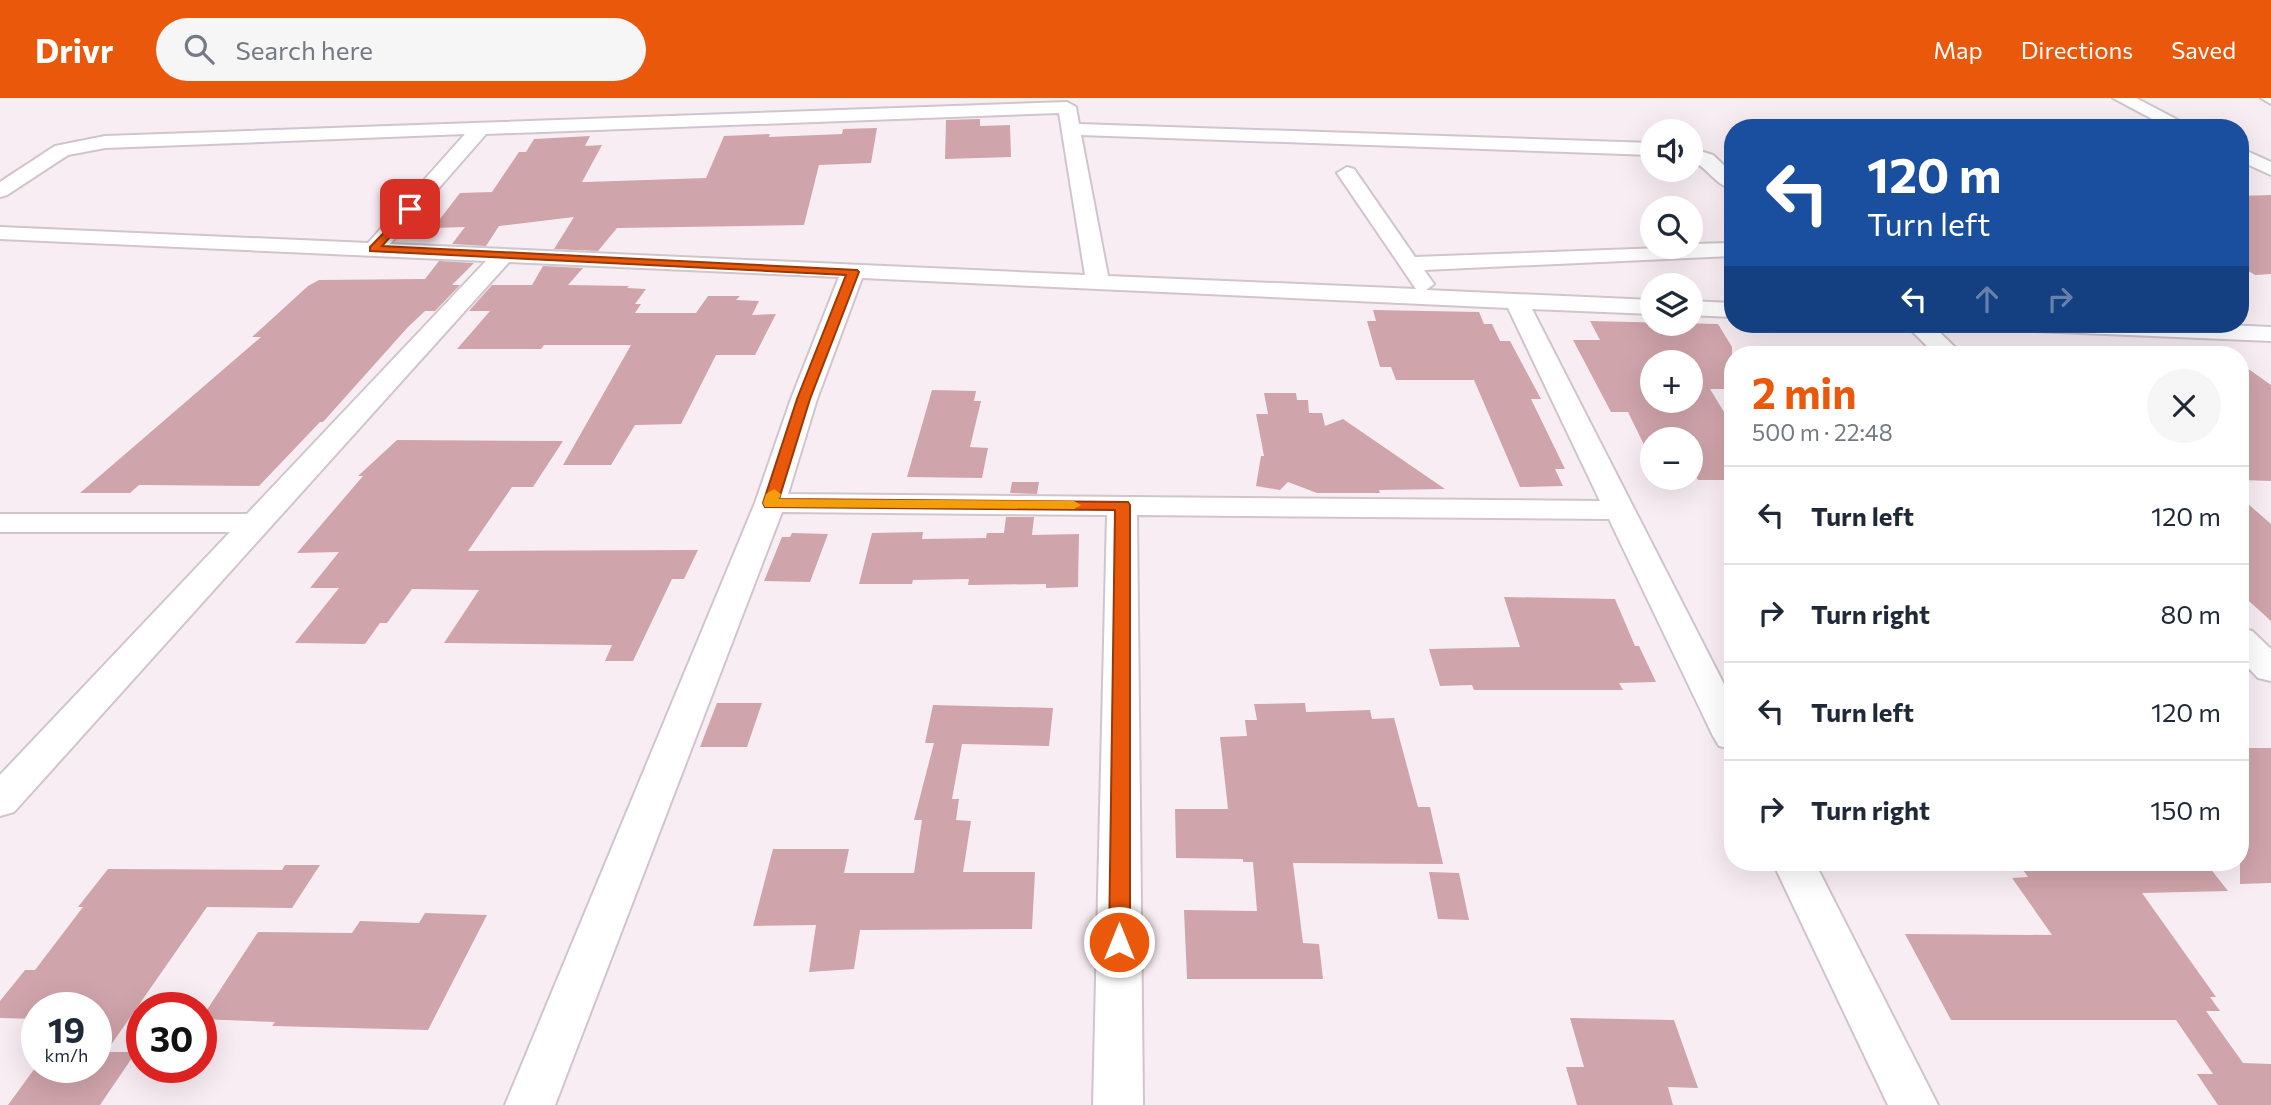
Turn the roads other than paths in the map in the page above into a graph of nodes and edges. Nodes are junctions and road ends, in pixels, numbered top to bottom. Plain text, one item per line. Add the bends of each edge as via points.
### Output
1 (2122, 98) edge
2 (1066, 103) edge
3 (2165, 119) edge
4 (481, 128) junction
5 (1070, 129) junction
6 (1640, 149) edge
7 (1703, 158) edge
8 (2249, 158) edge
9 (2271, 169) edge
10 (1347, 173) dead end
11 (1724, 176) edge
12 (0, 191) edge
13 (0, 233) edge
14 (374, 249) junction
15 (1724, 250) edge
16 (505, 255) junction
17 (1411, 264) junction
18 (853, 272) junction
19 (1098, 282) junction
20 (1429, 297) junction
21 (1516, 300) junction
22 (1640, 306) edge
23 (1703, 309) edge
24 (1724, 310) edge
25 (2249, 332) edge
26 (1927, 333) edge
27 (2271, 334) edge
28 (1940, 346) edge
29 (771, 503) junction
30 (1122, 505) junction
31 (1622, 510) junction
32 (0, 523) edge
33 (254, 523) junction
34 (2249, 648) edge
35 (2271, 669) edge
36 (1724, 720) edge
37 (0, 801) edge
38 (1798, 871) edge
39 (530, 1105) edge
40 (1118, 1105) edge
41 (1913, 1105) edge

1 - 3 street
2 - 4 street
2 - 5 street
4 - 12 street via 90,143 62,150
4 - 14 street
5 - 6 street
5 - 19 street
7 - 11 street
8 - 9 street
10 - 17 street
13 - 14 street
14 - 16 street
15 - 17 street
16 - 18 street
16 - 33 street
17 - 20 street
18 - 19 street
18 - 29 street via 804,399
19 - 20 street
20 - 21 street
21 - 22 street
21 - 31 street
23 - 24 street
25 - 27 street
26 - 28 street
29 - 30 street
29 - 39 street
30 - 31 street
30 - 40 street
31 - 36 street
32 - 33 street
33 - 37 street
34 - 35 street
38 - 41 street

